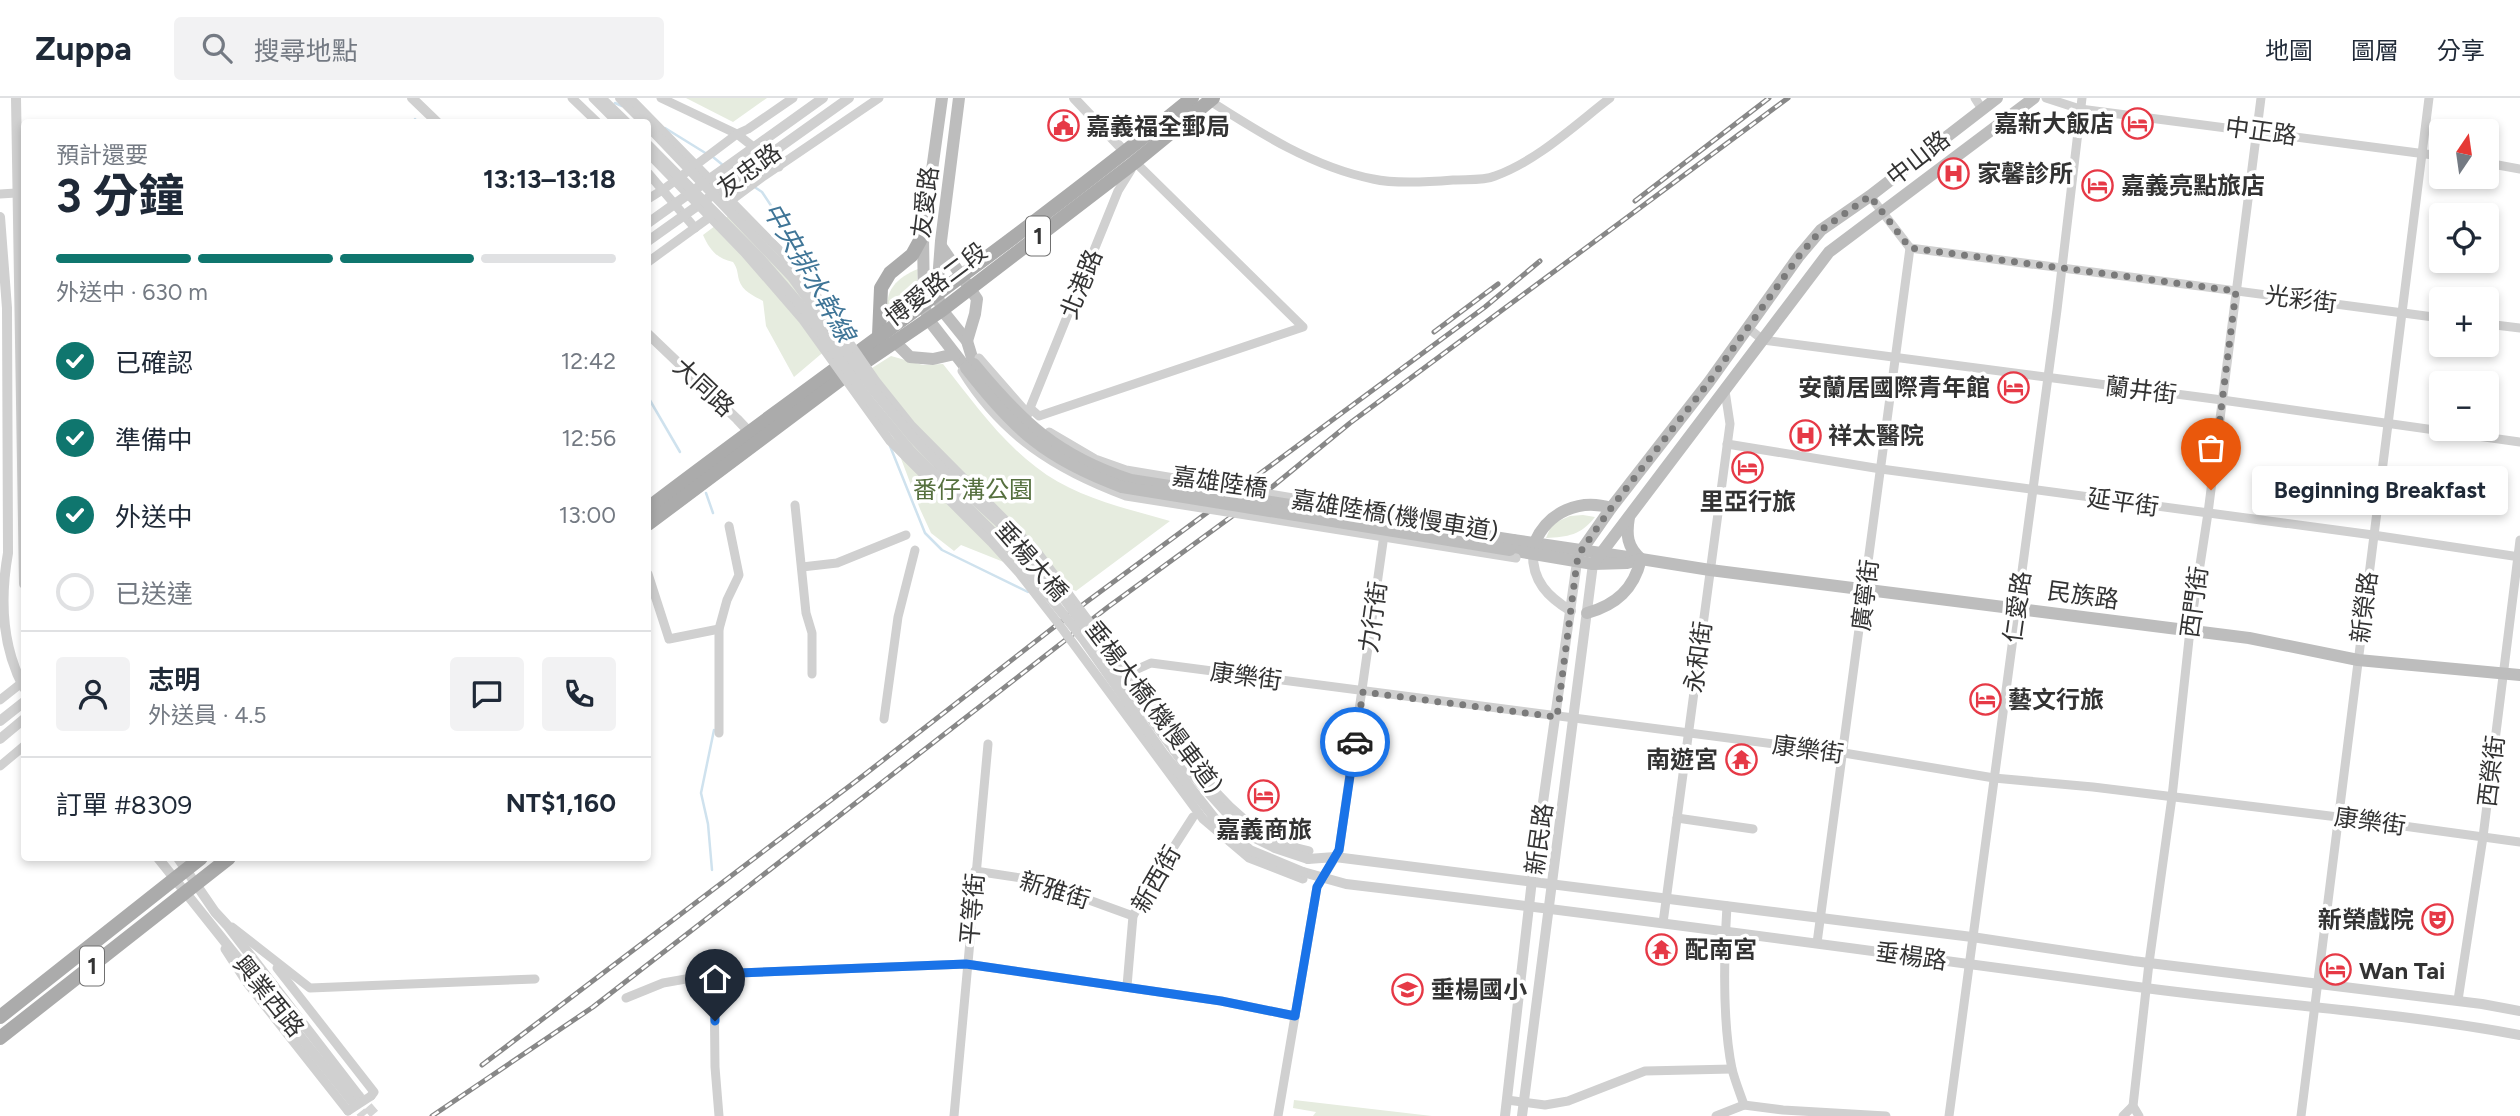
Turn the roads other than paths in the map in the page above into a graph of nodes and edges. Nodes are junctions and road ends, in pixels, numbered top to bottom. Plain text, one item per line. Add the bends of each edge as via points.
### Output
1 (16, 98) edge
2 (412, 98) edge
3 (572, 98) edge
4 (593, 98) edge
5 (601, 98) edge
6 (620, 98) edge
7 (630, 98) edge
8 (661, 98) edge
9 (793, 98) edge
10 (823, 98) edge
11 (849, 98) edge
12 (879, 98) edge
13 (942, 98) edge
14 (959, 98) edge
15 (1074, 98) edge
16 (1192, 98) edge
17 (1610, 98) edge
18 (1997, 98) edge
19 (2034, 98) edge
20 (2046, 98) edge
21 (2081, 98) edge
22 (2261, 98) edge
23 (2429, 98) edge
24 (1211, 99) edge
25 (1979, 103) edge
26 (2080, 109) junction
27 (434, 119) edge
28 (594, 119) edge
29 (614, 119) edge
30 (623, 119) edge
31 (641, 119) edge
32 (651, 119) edge
33 (651, 119) edge
34 (651, 129) edge
35 (2256, 130) junction
36 (737, 134) junction
37 (753, 147) junction
38 (651, 148) edge
39 (2423, 154) junction
40 (2429, 155) edge
41 (651, 156) edge
42 (1130, 157) junction
43 (766, 158) junction
44 (2499, 165) edge
45 (779, 167) junction
46 (2520, 169) edge
47 (651, 176) edge
48 (664, 189) junction
49 (16, 193) junction
50 (0, 194) edge
51 (1870, 196) junction
52 (651, 197) edge
53 (676, 204) junction
54 (1881, 213) junction
55 (686, 215) junction
56 (0, 217) edge
57 (651, 221) edge
58 (695, 228) junction
59 (923, 235) junction
60 (651, 239) edge
61 (941, 246) junction
62 (1910, 248) junction
63 (651, 260) edge
64 (2062, 268) junction
65 (966, 282) junction
66 (2236, 291) junction
67 (937, 294) junction
68 (924, 304) junction
69 (942, 310) junction
70 (2402, 313) junction
71 (2429, 316) edge
72 (928, 319) junction
73 (2499, 325) edge
74 (1748, 328) junction
75 (2520, 328) edge
76 (879, 335) junction
77 (651, 337) edge
78 (1763, 340) junction
79 (967, 341) junction
80 (897, 343) junction
81 (866, 354) junction
82 (955, 354) junction
83 (1895, 357) junction
84 (970, 365) junction
85 (1713, 377) junction
86 (2047, 379) junction
87 (1725, 391) junction
88 (2222, 400) junction
89 (2389, 425) junction
90 (21, 437) edge
91 (753, 437) junction
92 (2520, 442) edge
93 (1727, 444) junction
94 (1881, 469) junction
95 (2032, 489) junction
96 (795, 505) dead end
97 (651, 506) edge
98 (1611, 508) junction
99 (2208, 513) junction
100 (1630, 514) junction
101 (651, 522) edge
102 (729, 526) dead end
103 (906, 534) dead end
104 (2373, 534) junction
105 (2520, 540) edge
106 (1383, 542) dead end
107 (1515, 546) junction
108 (1534, 548) junction
109 (915, 550) dead end
110 (1579, 557) junction
111 (2519, 557) edge
112 (1597, 558) junction
113 (1641, 558) junction
114 (802, 566) junction
115 (1710, 570) junction
116 (651, 583) edge
117 (21, 584) edge
118 (1, 585) edge
119 (1865, 590) junction
120 (2017, 607) junction
121 (1571, 611) junction
122 (1587, 613) junction
123 (719, 629) junction
124 (2190, 631) junction
125 (2358, 660) junction
126 (2504, 673) junction
127 (812, 674) dead end
128 (2520, 675) edge
129 (21, 677) edge
130 (21, 686) edge
131 (1100, 686) dead end
132 (1363, 692) junction
133 (0, 700) edge
134 (21, 704) edge
135 (1557, 717) junction
136 (884, 719) dead end
137 (1572, 719) junction
138 (0, 721) edge
139 (21, 722) edge
140 (719, 733) dead end
141 (1689, 734) junction
142 (0, 739) edge
143 (988, 744) dead end
144 (21, 748) edge
145 (1844, 753) junction
146 (0, 766) edge
147 (1994, 778) junction
148 (2172, 797) junction
149 (1193, 817) dead end
150 (1677, 817) junction
151 (2338, 817) junction
152 (1753, 830) dead end
153 (2483, 837) junction
154 (2520, 842) edge
155 (1308, 855) junction
156 (1335, 857) junction
157 (160, 861) edge
158 (225, 861) edge
159 (182, 863) edge
160 (975, 871) junction
161 (1303, 876) junction
162 (173, 878) junction
163 (1322, 878) junction
164 (1532, 880) junction
165 (1551, 882) junction
166 (196, 884) junction
167 (184, 893) junction
168 (1667, 898) junction
169 (1529, 906) junction
170 (1727, 906) junction
171 (1548, 909) junction
172 (1133, 916) junction
173 (211, 917) junction
174 (1821, 918) junction
175 (1663, 923) junction
176 (1725, 931) junction
177 (1972, 937) junction
178 (1817, 943) junction
179 (270, 958) junction
180 (2148, 963) junction
181 (966, 964) junction
182 (1968, 964) junction
183 (714, 974) junction
184 (535, 979) dead end
185 (2318, 983) junction
186 (1127, 986) junction
187 (2147, 988) junction
188 (626, 998) dead end
189 (2458, 1000) junction
190 (2315, 1009) junction
191 (2520, 1011) edge
192 (1295, 1016) junction
193 (0, 1017) edge
194 (2520, 1035) edge
195 (0, 1038) edge
196 (1732, 1069) junction
197 (1507, 1100) junction
198 (353, 1102) junction
199 (1523, 1103) junction
200 (1744, 1105) junction
201 (2133, 1106) junction
202 (1782, 1113) edge
203 (719, 1116) edge
204 (954, 1116) edge
205 (1279, 1116) edge
206 (1505, 1116) edge
207 (1522, 1116) edge
208 (1716, 1116) edge
209 (1886, 1116) edge
210 (1949, 1116) edge
211 (2123, 1116) edge
212 (2139, 1116) edge
213 (2301, 1116) edge

1 - 49 street
2 - 27 street
3 - 28 street
4 - 29 street
5 - 30 street
6 - 31 street, 垂楊大橋
7 - 33 street, 垂楊大橋(機慢車道), bridge
8 - 36 street
9 - 36 street, 友忠路
10 - 37 street, 友忠路
11 - 43 street, 友忠路
12 - 45 street, 友忠路
13 - 59 main road, 友愛路
14 - 61 main road, 友愛路
15 - 42 street
16 - 42 main road, 博愛路二段 / 1
17 - 24 street via 1534,154 1493,177 1441,181 1375,180 1323,165 1255,130
18 - 25 main road, 中山路
19 - 54 main road, 中山路
20 - 26 street, 中正路
21 - 26 street, 仁愛路
22 - 35 street, 西門街
23 - 39 street, 新榮路
24 - 42 main road, 博愛路二段 / 1
25 - 51 main road, 中山路
26 - 35 street, 中正路
26 - 64 street, 仁愛路
32 - 155 street, 垂楊大橋(機慢車道), bridge via 783,254 912,426 1038,553 1225,802 1263,833
34 - 155 street, 垂楊大橋, bridge via 792,277 914,439 1047,575 1189,771 1234,821 1275,848
35 - 39 street, 中正路
35 - 66 street, 西門街
36 - 37 street
36 - 48 street, 友忠路
37 - 43 street
37 - 53 street, 友忠路
38 - 161 street, 垂楊大橋, bridge via 760,258 910,450 1016,555 1216,820 1250,850
39 - 40 street, 中正路
39 - 70 street, 新榮路
41 - 161 street, 垂楊大橋(機慢車道), bridge via 803,320 890,441 1018,573 1203,820 1249,858
42 - 42 street, 北港路 via 1030,408 1039,416 1303,327
42 - 65 main road, 博愛路二段 / 1
43 - 45 street
43 - 55 street, 友忠路
44 - 46 street
45 - 58 street, 友忠路
47 - 48 street
48 - 52 street, 友忠路
48 - 53 street
49 - 50 street
49 - 90 street
51 - 54 street
51 - 74 main road, 中山路 via 1821,230
53 - 55 street
53 - 57 street, 友忠路
54 - 62 street
54 - 78 main road, 中山路 via 1829,252
55 - 58 street
55 - 60 street, 友忠路
56 - 118 street via 8,339 8,553
58 - 63 street, 友忠路
59 - 68 main road, 友愛路
59 - 76 main road via 912,256 890,273 881,288
61 - 65 main road
61 - 67 main road, 友愛路
62 - 64 street, 光彩街
62 - 83 street, 廣寧街
64 - 66 street, 光彩街
64 - 86 street, 仁愛路
65 - 67 main road, 博愛路二段 / 1
65 - 69 main road, 博愛路二段 / 1
65 - 79 main road via 977,299
66 - 70 street, 光彩街
66 - 88 street, 西門街
67 - 68 main road, 博愛路二段 / 1
67 - 69 main road, 友愛路
68 - 72 main road
68 - 76 main road, 博愛路二段 / 1
69 - 72 main road, 博愛路二段 / 1
69 - 79 main road
70 - 71 street, 光彩街
70 - 89 street, 新榮路
72 - 80 main road, 博愛路二段 / 1
72 - 82 main road
73 - 75 street
74 - 78 street
74 - 85 main road, 中山路
76 - 81 main road, 博愛路二段 / 1
77 - 91 street, 大同路
78 - 83 street, 蘭井街
78 - 87 main road, 中山路
79 - 84 main road
80 - 81 main road, 博愛路二段 / 1
80 - 82 main road via 910,358
81 - 91 main road, 博愛路二段 / 1, bridge
82 - 84 main road
83 - 86 street, 蘭井街
83 - 94 street, 廣寧街
84 - 107 street, 嘉雄陸橋(機慢車道), bridge via 1040,425 1111,465
84 - 107 main road, 嘉雄陸橋, bridge via 999,410 1019,431 1069,465 1122,487
85 - 87 main road
85 - 98 main road, 中山路
86 - 88 street, 蘭井街
86 - 95 street, 仁愛路
87 - 93 street, 永和街 via 1730,424
87 - 100 main road, 中山路
88 - 89 street, 蘭井街
88 - 99 street, 西門街
89 - 92 street, 蘭井街
89 - 104 street, 新榮路
91 - 97 main road, 博愛路二段 / 1
91 - 101 main road, 博愛路二段 / 1
93 - 94 street, 延平街
93 - 115 street, 永和街
94 - 95 street, 延平街
94 - 119 street, 廣寧街
95 - 99 street, 延平街
95 - 120 street, 仁愛路
96 - 114 street
98 - 108 main road via 1590,504 1560,513 1544,526
98 - 110 main road, 中山路
99 - 104 street, 延平街
99 - 124 street, 西門街
100 - 112 main road, 中山路
100 - 113 main road via 1628,539 1631,550
102 - 123 street via 739,575
103 - 114 street via 837,564
104 - 111 street, 延平街
104 - 125 street, 新榮路
105 - 111 street, 西榮街
106 - 132 street, 力行街
107 - 108 main road, 民族路
108 - 110 main road, 民族路
108 - 121 street via 1532,567 1542,587
109 - 136 street via 898,617
110 - 112 main road, 民族路
110 - 121 street, 新民路
111 - 126 street, 西榮街
112 - 113 main road, 民族路 via 1627,562
112 - 122 street, 新民路
113 - 115 main road, 民族路
113 - 122 main road via 1625,593
114 - 127 street via 812,634
115 - 119 main road, 民族路
115 - 141 street, 永和街
116 - 123 street via 669,639
117 - 118 street
118 - 129 street via 9,649
119 - 120 main road, 民族路
119 - 145 street, 廣寧街
120 - 124 main road, 民族路
120 - 147 street, 仁愛路
121 - 135 street, 新民路
122 - 137 street, 新民路
123 - 140 street
124 - 125 main road, 民族路
124 - 148 street, 西門街
125 - 126 main road, 民族路
125 - 151 street, 新榮路
126 - 128 main road, 民族路
126 - 153 street, 西榮街
130 - 133 street
131 - 132 street, 康樂街 via 1151,663
132 - 135 street, 康樂街
132 - 156 street, 力行街
134 - 138 street
135 - 137 street, 康樂街
135 - 164 street, 新民路
137 - 141 street, 康樂街
137 - 165 street, 新民路
139 - 142 street
141 - 145 street, 康樂街
141 - 150 street, 永和街
143 - 160 street, 平等街
144 - 146 street
145 - 147 street, 康樂街
145 - 174 street, 廣寧街
147 - 148 street, 康樂街
147 - 177 street, 仁愛路
148 - 151 street, 康樂街
148 - 180 street, 西門街
149 - 172 street, 新西街
150 - 152 street
150 - 168 street, 永和街
151 - 153 street, 康樂街
151 - 185 street, 新榮路
153 - 154 street, 康樂街
153 - 189 street, 西榮街
155 - 156 street, 垂楊路
156 - 163 street, 力行街
156 - 164 street, 垂楊路
157 - 162 street, 興業西路
158 - 166 main road, 1
159 - 162 main road, 1
159 - 166 street, 興業西路
160 - 172 street, 新雅街 via 1034,880
160 - 181 street, 平等街
161 - 163 street, 垂楊路
162 - 167 street, 興業西路
162 - 193 main road, 1
163 - 169 street, 垂楊路
163 - 192 street, 力行街
164 - 165 street, 垂楊路
164 - 169 street, 新民路
165 - 168 street, 垂楊路
165 - 171 street, 新民路
166 - 167 main road, 1
166 - 173 street, 興業西路
167 - 173 street, 興業西路
167 - 195 main road, 1
168 - 170 street, 垂楊路
168 - 175 street, 永和街
169 - 171 street, 垂楊路
169 - 197 street, 新民路
170 - 174 street, 垂楊路
170 - 176 street
171 - 175 street, 垂楊路
171 - 199 street, 新民路
172 - 186 street, 新西街
173 - 179 street
173 - 198 street via 247,983
173 - 198 street, 興業西路 via 227,925
174 - 177 street, 垂楊路
174 - 178 street, 廣寧街
175 - 176 street, 垂楊路
176 - 178 street, 垂楊路
176 - 196 street
177 - 180 street, 垂楊路
177 - 182 street, 仁愛路
178 - 182 street, 垂楊路
179 - 184 street via 310,988
179 - 198 street, bridge via 374,1092
180 - 185 street, 垂楊路
180 - 187 street, 西門街
181 - 183 street
181 - 186 street
181 - 204 street, 平等街
182 - 187 street, 垂楊路
182 - 210 street, 仁愛路
183 - 188 street via 663,983
183 - 203 street
185 - 189 street, 垂楊路
185 - 190 street, 新榮路
186 - 192 street
187 - 190 street, 垂楊路
187 - 201 street, 西門街
189 - 191 street, 垂楊路
190 - 194 street, 垂楊路
190 - 213 street, 新榮路
192 - 205 street, 力行街
196 - 199 street via 1645,1071 1568,1101
196 - 200 street
197 - 199 street
197 - 206 street, 新民路
199 - 207 street, 新民路
200 - 202 street
200 - 208 street
201 - 211 street
201 - 212 street
202 - 209 street

